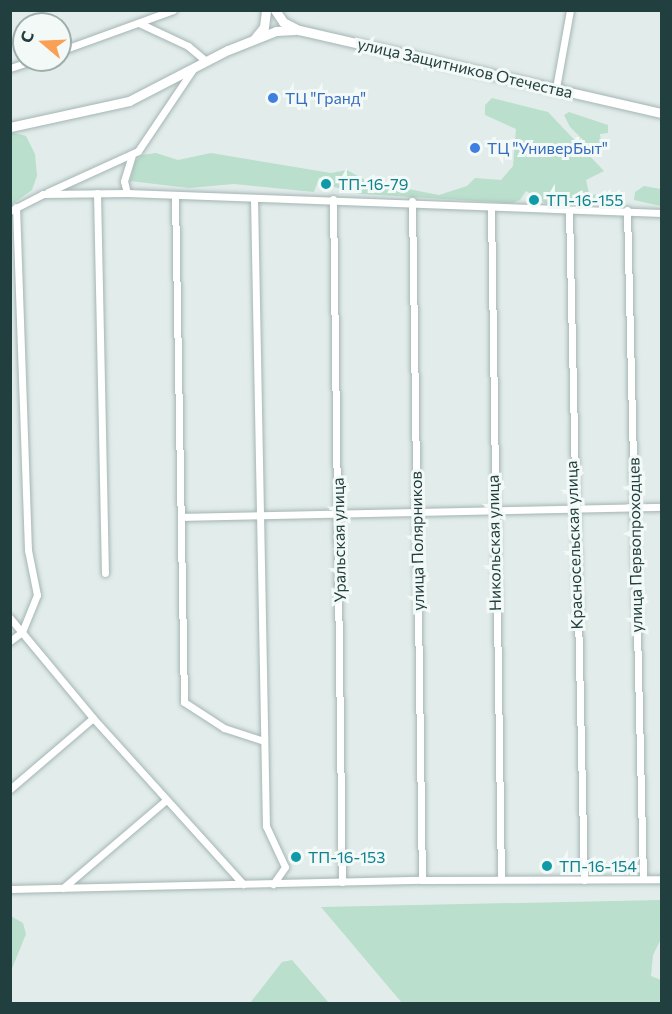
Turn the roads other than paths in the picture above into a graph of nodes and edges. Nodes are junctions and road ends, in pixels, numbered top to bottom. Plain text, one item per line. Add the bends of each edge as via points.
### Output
1 (173, 10) edge
2 (266, 10) edge
3 (275, 10) edge
4 (570, 10) edge
5 (139, 23) junction
6 (299, 30) junction
7 (253, 40) junction
8 (72, 47) edge
9 (206, 61) junction
10 (194, 69) junction
11 (556, 88) junction
12 (662, 113) edge
13 (10, 127) edge
14 (132, 155) junction
15 (97, 193) junction
16 (127, 193) junction
17 (44, 194) junction
18 (175, 196) junction
19 (254, 198) junction
20 (333, 199) junction
21 (412, 201) junction
22 (491, 207) junction
23 (13, 209) edge
24 (568, 210) junction
25 (627, 210) junction
26 (662, 213) edge
27 (662, 507) edge
28 (634, 508) junction
29 (573, 509) junction
30 (493, 510) junction
31 (417, 512) junction
32 (338, 514) junction
33 (259, 516) junction
34 (181, 517) junction
35 (105, 573) dead end
36 (10, 618) edge
37 (22, 632) junction
38 (10, 641) edge
39 (93, 718) junction
40 (264, 741) junction
41 (10, 789) edge
42 (166, 800) junction
43 (501, 879) junction
44 (643, 879) junction
45 (662, 879) edge
46 (422, 880) junction
47 (584, 880) junction
48 (342, 882) junction
49 (243, 884) junction
50 (273, 884) junction
51 (63, 888) junction
52 (10, 889) edge

1 - 5 street
2 - 7 main road via 261,32
3 - 6 main road, улица Защитников Отечества via 284,22
4 - 11 street
5 - 8 street
5 - 9 street via 188,46
6 - 7 main road via 276,31
6 - 11 main road, улица Защитников Отечества
7 - 9 main road
9 - 10 main road
10 - 13 main road via 129,101
10 - 14 street via 146,143
11 - 12 main road, улица Защитников Отечества
14 - 16 street via 124,181
14 - 17 street
15 - 16 street
15 - 17 street
15 - 35 street
16 - 18 street
17 - 23 street
18 - 19 street
18 - 34 street
19 - 20 street
19 - 33 street
20 - 21 street
20 - 32 street, Уральская улица
21 - 22 street
21 - 31 street, улица Полярников
22 - 24 street
22 - 30 street, Никольская улица
23 - 37 street via 28,550 37,595
24 - 25 street
24 - 29 street, Красносельская улица
25 - 26 street
25 - 28 street, улица Первопроходцев
27 - 28 street
28 - 29 street
28 - 44 street, улица Первопроходцев
29 - 30 street
29 - 47 street, Красносельская улица
30 - 31 street
30 - 43 street, Никольская улица
31 - 32 street
31 - 46 street, улица Полярников
32 - 33 street
32 - 48 street, Уральская улица
33 - 34 street
33 - 40 street
34 - 40 street via 184,702 224,728
36 - 37 street
37 - 38 street
37 - 39 street
39 - 41 street
39 - 42 street
40 - 50 street via 267,826 284,861 283,873
42 - 49 street
42 - 51 street
43 - 46 street
43 - 47 street
44 - 45 street
44 - 47 street
46 - 48 street
48 - 50 street
49 - 50 street
49 - 51 street
51 - 52 street

